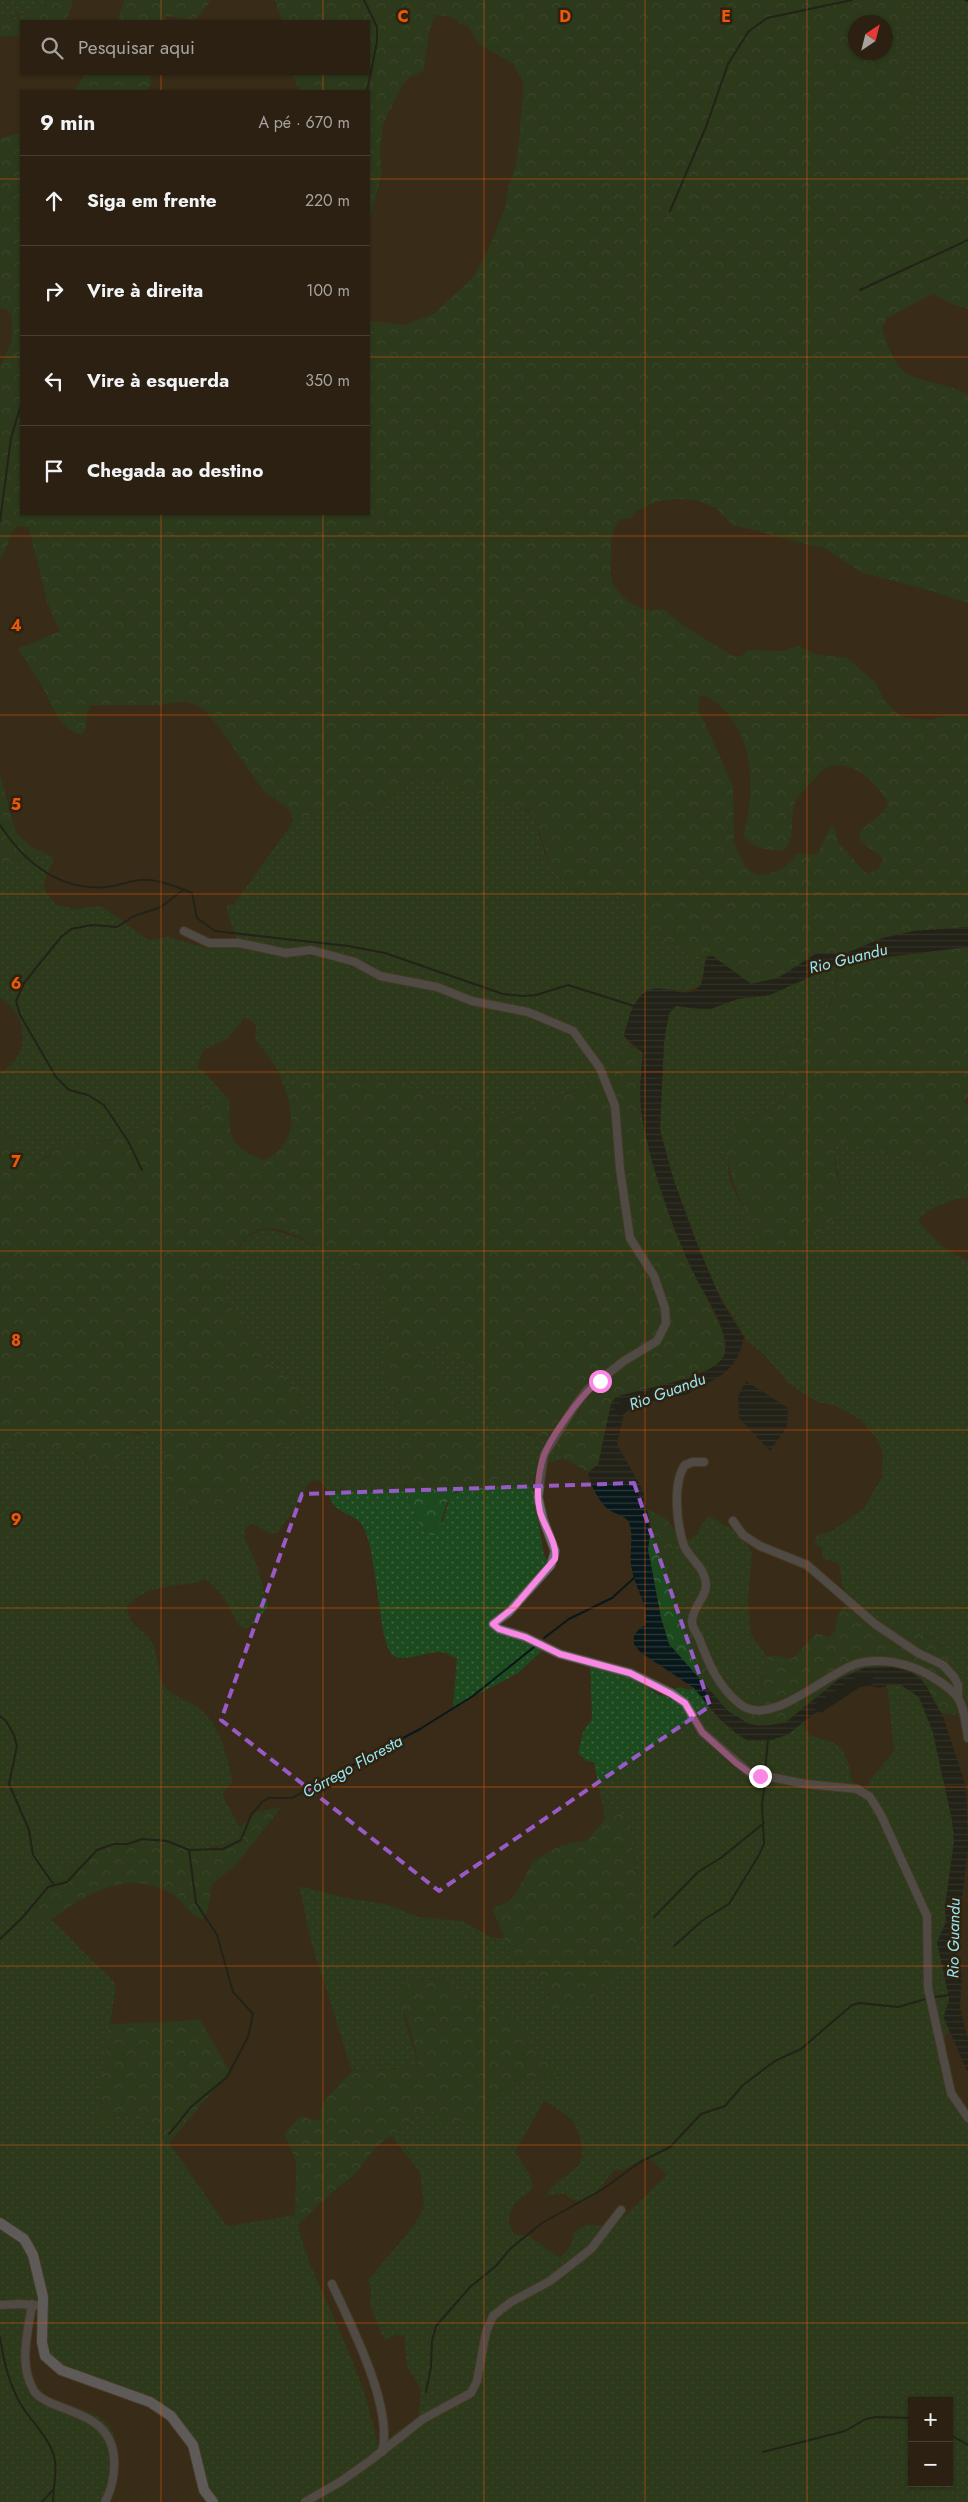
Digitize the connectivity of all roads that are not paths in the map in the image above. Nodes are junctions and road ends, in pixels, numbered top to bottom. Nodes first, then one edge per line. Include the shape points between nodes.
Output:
1 (184, 931) dead end
2 (704, 1462) dead end
3 (733, 1521) dead end
4 (958, 1696) junction
5 (968, 1738) edge
6 (968, 2118) edge
7 (621, 2210) dead end
8 (0, 2223) edge
9 (332, 2284) dead end
10 (32, 2304) junction
11 (0, 2306) edge
12 (44, 2306) junction
13 (382, 2452) junction
14 (105, 2502) edge
15 (213, 2502) edge
16 (305, 2502) edge

1 - 6 street via 210,943 239,943 286,953 311,950 355,962 380,976 437,986 472,1001 528,1012 573,1031 597,1063 615,1106 630,1238 654,1276 665,1308 666,1323 657,1340 587,1390 545,1453 540,1472 539,1502 555,1557 552,1565 514,1607 493,1624 560,1654 630,1673 671,1694 685,1703 702,1732 750,1773 806,1784 857,1789 870,1797 927,1916 928,1988 951,2093
2 - 4 street via 685,1466 677,1484 678,1515 685,1548 700,1568 706,1584 692,1624 709,1666 739,1704 755,1711 777,1708 845,1668 872,1662 890,1662 916,1669 945,1684
3 - 4 street via 743,1535 760,1546 807,1565 875,1624 918,1653 943,1665 958,1685
4 - 5 street
7 - 13 street via 591,2249 550,2282 506,2305 494,2316 486,2332 477,2381 471,2393 423,2418
8 - 12 main road via 15,2232 29,2247
9 - 13 street via 359,2344 382,2413 385,2435
10 - 11 street
10 - 12 street
10 - 14 street via 26,2352 31,2382 40,2397 90,2419 108,2434 114,2469
12 - 15 main road via 42,2342 45,2356 61,2370 150,2402 171,2416 193,2445 204,2490
13 - 16 street

